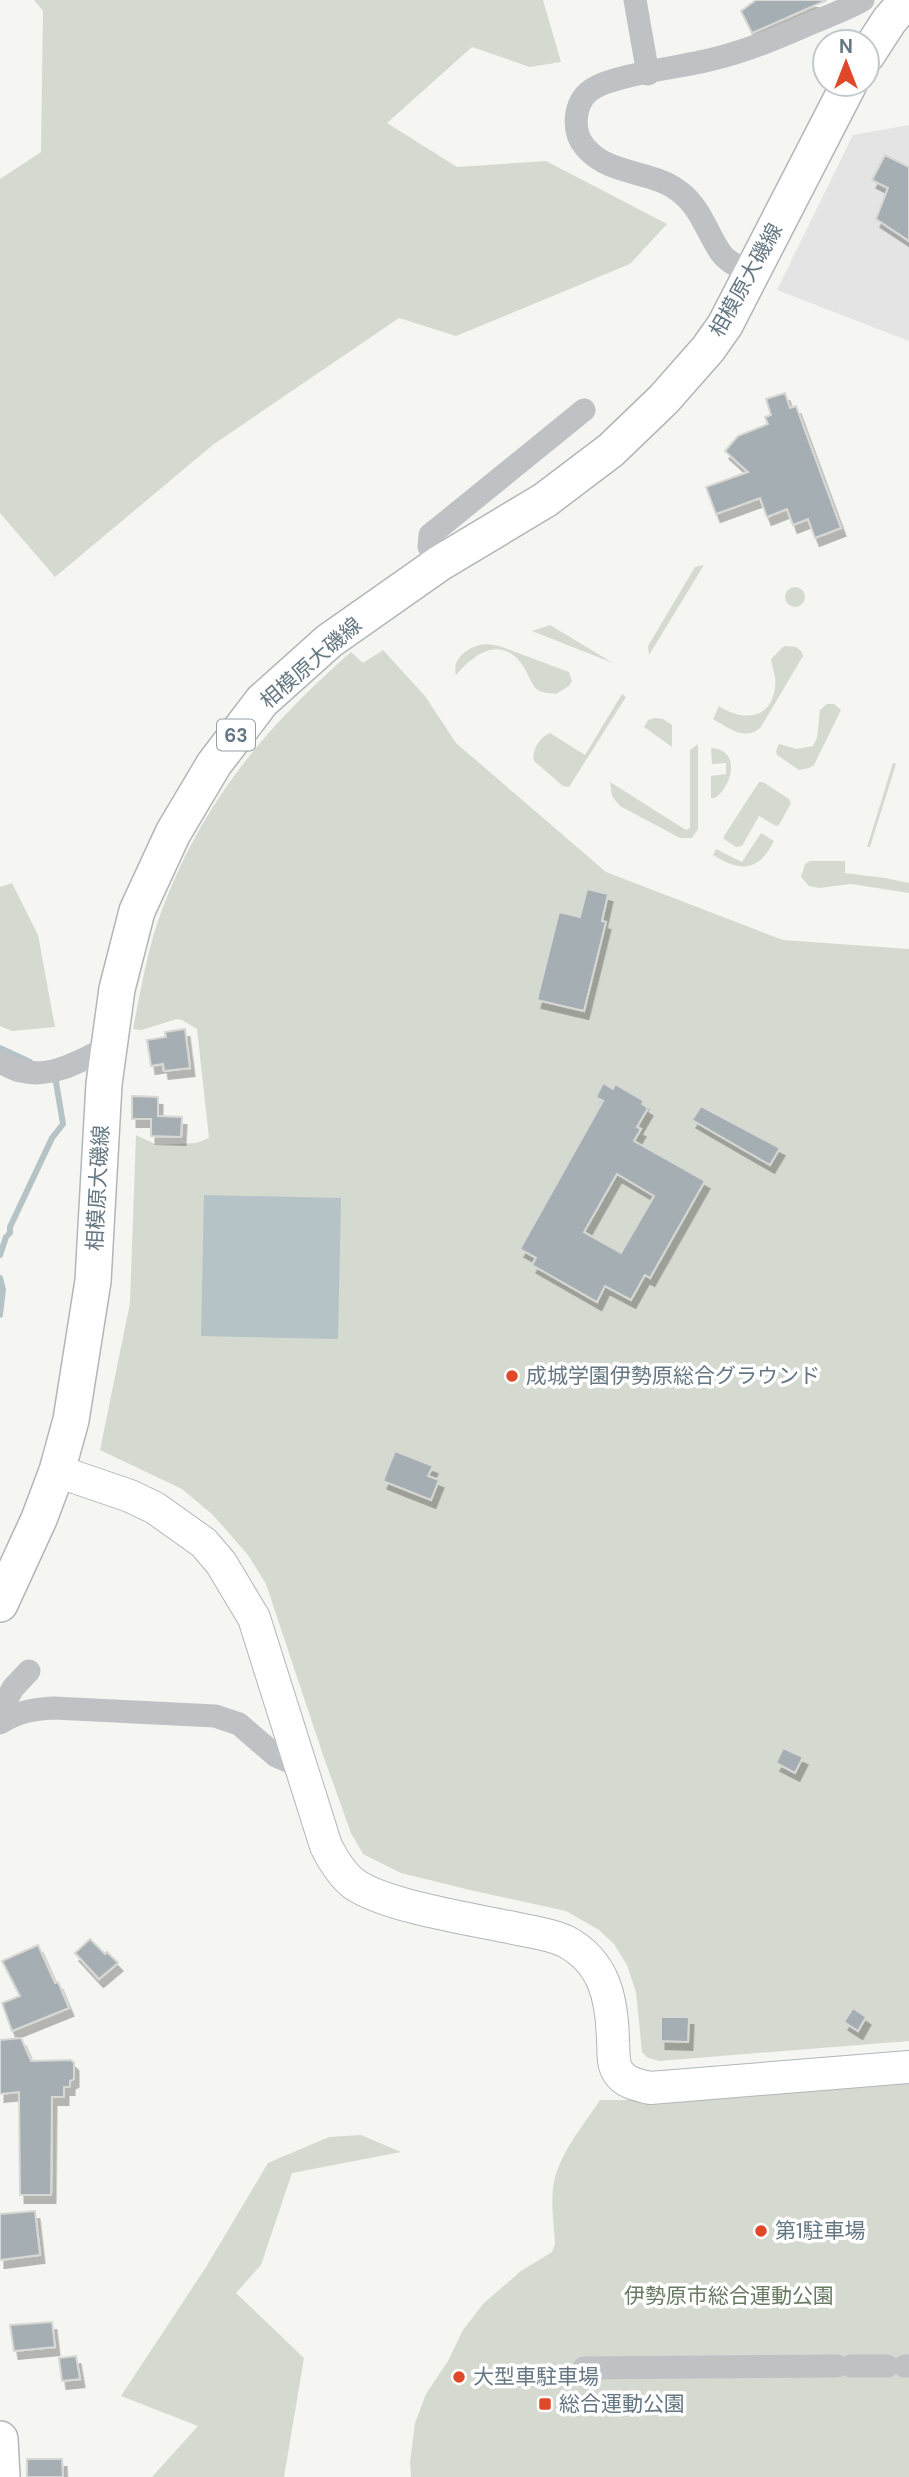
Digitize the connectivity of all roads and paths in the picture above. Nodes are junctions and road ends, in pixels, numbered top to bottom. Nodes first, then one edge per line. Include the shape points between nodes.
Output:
1 (635, 0) edge
2 (863, 0) edge
3 (907, 0) edge
4 (881, 33) edge
5 (648, 74) junction
6 (842, 98) edge
7 (752, 274) junction
8 (584, 410) dead end
9 (440, 563) junction
10 (108, 1046) junction
11 (0, 1062) edge
12 (57, 1471) junction
13 (0, 1604) edge
14 (29, 1671) dead end
15 (0, 1712) edge
16 (0, 1723) edge
17 (299, 1766) junction
18 (909, 2067) edge
19 (900, 2366) edge
20 (584, 2368) dead end
21 (0, 2439) edge
22 (2, 2477) edge

1 - 5 street
2 - 5 street via 775,40
3 - 4 main road
5 - 7 street via 591,90 577,111 576,129 584,146 612,167 681,192 701,214 723,256
6 - 7 main road, 相模原大磯線 / 63
7 - 9 main road, 相模原大磯線 / 63 via 708,349 611,450 545,500
8 - 9 street via 430,535 429,547
9 - 10 main road, 相模原大磯線 / 63 via 329,641 262,701 214,764 173,833 137,911
10 - 11 street via 55,1070 21,1072
10 - 12 main road, 相模原大磯線 / 63 via 93,1281 71,1420
12 - 13 main road, 相模原大磯線 / 63
12 - 17 street via 155,1508 204,1543 221,1563 254,1618
14 - 15 street
16 - 17 street via 30,1709 54,1708 215,1716 240,1724 276,1756
17 - 18 street via 326,1846 353,1883 407,1904 554,1937 587,1958 610,1999 614,2064 633,2084 650,2088
19 - 20 street
21 - 22 main road

